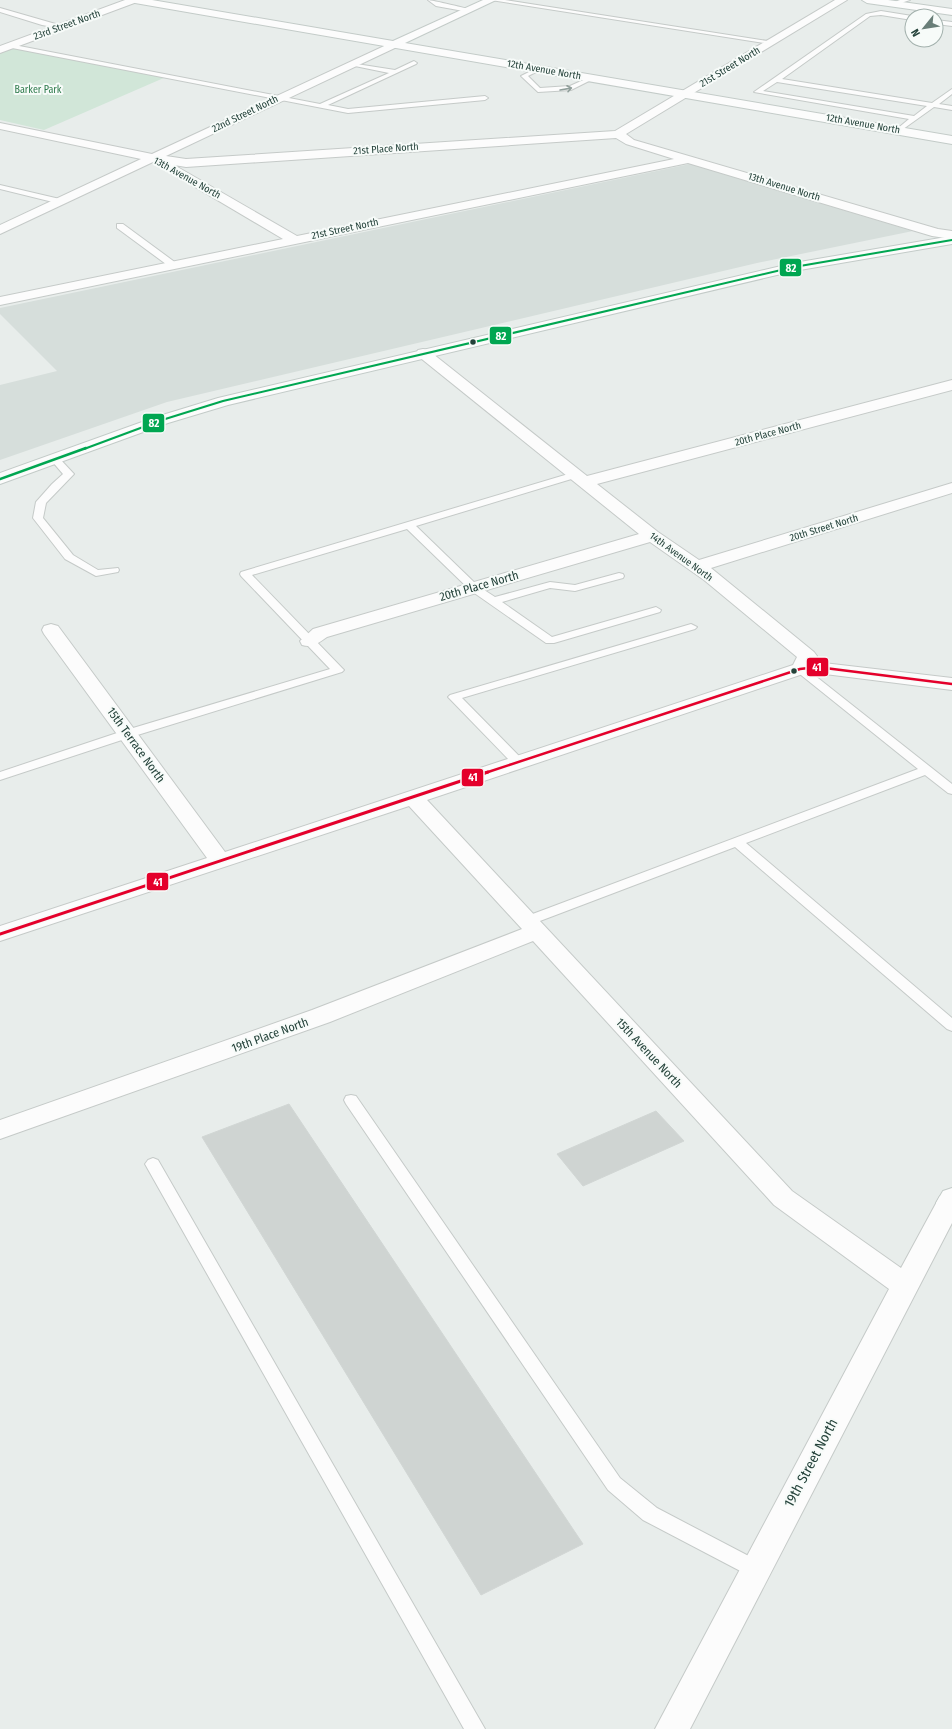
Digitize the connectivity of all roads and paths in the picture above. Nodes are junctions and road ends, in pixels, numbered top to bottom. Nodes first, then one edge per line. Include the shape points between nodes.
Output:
1 (135, 0) edge
2 (431, 0) edge
3 (492, 0) edge
4 (842, 0) edge
5 (867, 0) edge
6 (907, 0) edge
7 (892, 4) junction
8 (0, 10) edge
9 (469, 10) junction
10 (952, 12) edge
11 (904, 17) edge
12 (63, 27) junction
13 (771, 42) junction
14 (395, 44) junction
15 (5, 48) edge
16 (414, 63) dead end
17 (352, 64) junction
18 (539, 69) junction
19 (396, 72) junction
20 (592, 78) junction
21 (776, 80) junction
22 (952, 91) edge
23 (685, 94) junction
24 (279, 98) junction
25 (485, 98) dead end
26 (933, 105) junction
27 (321, 106) junction
28 (952, 108) edge
29 (915, 118) junction
30 (0, 126) edge
31 (898, 130) junction
32 (618, 134) junction
33 (952, 140) edge
34 (154, 158) junction
35 (691, 159) junction
36 (0, 187) edge
37 (61, 202) junction
38 (120, 226) dead end
39 (0, 230) edge
40 (952, 235) edge
41 (294, 240) junction
42 (952, 240) edge
43 (173, 265) junction
44 (0, 302) edge
45 (423, 353) junction
46 (952, 385) edge
47 (56, 460) junction
48 (0, 479) edge
49 (580, 479) junction
50 (952, 488) edge
51 (409, 525) junction
52 (652, 536) junction
53 (696, 567) junction
54 (114, 570) dead end
55 (619, 576) dead end
56 (474, 588) junction
57 (494, 601) junction
58 (656, 610) dead end
59 (691, 627) dead end
60 (51, 630) dead end
61 (309, 641) junction
62 (800, 669) junction
63 (952, 684) edge
64 (127, 734) junction
65 (518, 762) junction
66 (927, 770) junction
67 (0, 776) edge
68 (952, 790) edge
69 (412, 797) junction
70 (737, 842) junction
71 (220, 861) junction
72 (532, 926) junction
73 (0, 934) edge
74 (952, 1026) edge
75 (351, 1100) dead end
76 (0, 1130) edge
77 (154, 1164) dead end
78 (951, 1202) edge
79 (905, 1286) junction
80 (755, 1569) junction
81 (475, 1729) edge
82 (672, 1729) edge

1 - 12 street, 23rd Street North
1 - 14 street, 12th Avenue North
2 - 9 lane via 438,5
3 - 9 street, 22nd Street North
3 - 13 lane
4 - 13 street, 21st Street North
5 - 7 street
6 - 7 lane
7 - 10 street
8 - 12 lane via 44,24
9 - 14 street, 22nd Street North
11 - 21 lane via 868,14
12 - 15 street, 23rd Street North
13 - 23 street, 21st Street North
14 - 17 street, 22nd Street North
14 - 18 street, 12th Avenue North
15 - 24 lane
16 - 19 lane
17 - 19 lane
17 - 24 street, 22nd Street North
18 - 20 street, 12th Avenue North
18 -> 20 lane via 524,76 538,90 571,88
19 - 27 lane
20 - 23 street, 12th Avenue North
21 - 26 lane
21 - 29 lane via 757,92
22 - 26 lane
23 - 31 street, 12th Avenue North
23 - 32 street, 21st Street North
24 - 27 lane
24 - 34 street, 22nd Street North
25 - 27 lane via 348,111
26 - 28 lane
26 - 29 lane
29 - 31 lane
30 - 34 street, 13th Avenue North
31 - 33 street, 12th Avenue North
32 - 34 street, 21st Place North via 186,163
32 - 35 street, 13th Avenue North via 630,142
34 - 37 street, 22nd Street North
34 - 41 street, 13th Avenue North
35 - 40 street, 13th Avenue North via 937,233
35 - 41 street, 21st Street North
36 - 37 lane
37 - 39 street, 22nd Street North
38 - 43 lane
41 - 43 street, 21st Street North
42 - 45 street via 794,267
43 - 44 street, 21st Street North
45 - 47 street via 223,401 162,420
45 - 49 street, 14th Avenue North
46 - 49 street, 20th Place North
47 - 48 street
47 - 54 lane via 70,474 41,502 38,518 69,557 96,573
49 - 51 lane
49 - 52 street, 14th Avenue North
50 - 53 street, 20th Street North
51 - 56 lane
51 - 61 lane via 245,574
52 - 53 street, 14th Avenue North
52 - 56 street, 20th Place North
53 - 62 street, 14th Avenue North via 807,656
55 - 57 lane via 574,588 550,585
56 - 57 lane
56 - 61 street, 20th Place North via 320,633
57 - 58 lane via 550,641
59 - 65 lane via 454,697
60 - 64 street, 15th Terrace North
61 - 64 lane via 338,670
62 - 63 street via 818,667
62 - 65 street
62 - 66 lane
64 - 67 lane
64 - 71 street, 15th Terrace North
65 - 69 street
66 - 68 lane
66 - 70 lane
69 - 71 street
69 - 72 street, 15th Avenue North
70 - 72 lane
70 - 74 lane
71 - 73 street
72 - 76 street, 19th Place North via 321,1016
72 - 79 street, 15th Avenue North via 783,1198
75 - 80 lane via 614,1484 650,1514
77 - 81 lane
78 - 79 street, 19th Street North
79 - 80 street, 19th Street North
80 - 82 street, 19th Street North

